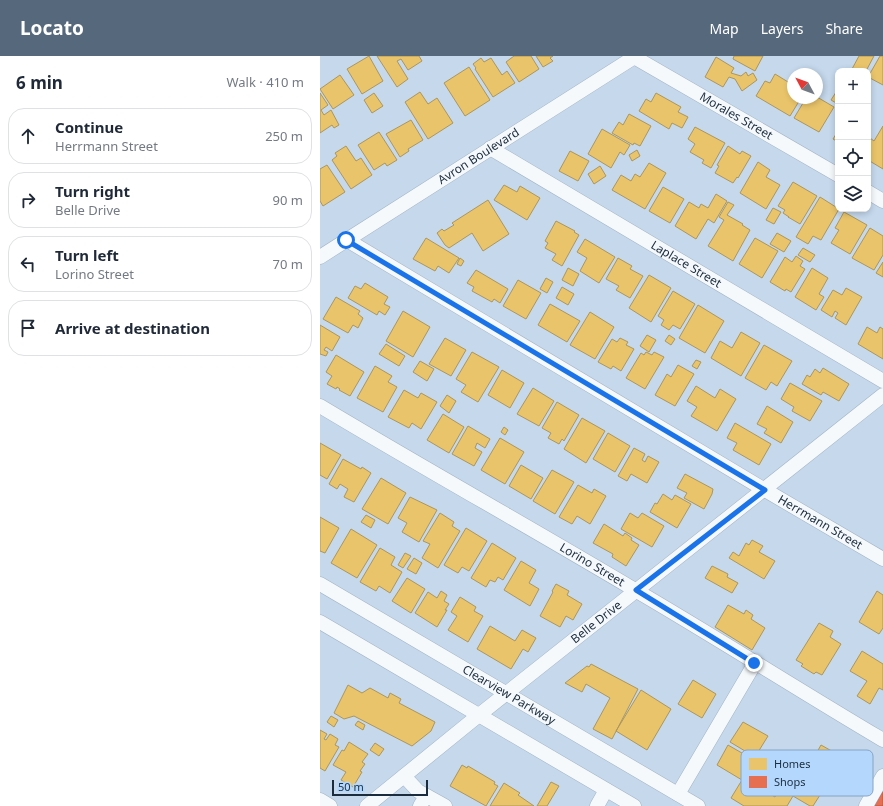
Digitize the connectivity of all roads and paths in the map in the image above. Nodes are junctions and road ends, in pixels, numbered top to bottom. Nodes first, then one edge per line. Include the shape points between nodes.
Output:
1 (636, 57) edge
2 (490, 148) junction
3 (835, 173) edge
4 (871, 194) edge
5 (883, 201) edge
6 (346, 240) junction
7 (320, 257) edge
8 (883, 380) edge
9 (883, 395) edge
10 (320, 406) edge
11 (765, 490) junction
12 (883, 558) edge
13 (320, 584) edge
14 (636, 590) junction
15 (320, 622) edge
16 (754, 663) junction
17 (506, 694) junction
18 (479, 715) junction
19 (883, 740) edge
20 (404, 776) junction
21 (883, 776) edge
22 (606, 790) junction
23 (678, 794) junction
24 (873, 794) edge
25 (872, 796) edge
26 (320, 800) edge
27 (423, 801) edge
28 (330, 806) edge
29 (367, 806) edge
30 (445, 806) edge
31 (597, 806) edge
32 (634, 806) edge
33 (698, 806) edge
34 (866, 806) edge

1 - 2 street, Avron Boulevard
1 - 3 street, Morales Street
2 - 6 street, Avron Boulevard
2 - 8 street, Laplace Street
4 - 5 street
6 - 7 street, Avron Boulevard
6 - 11 street, Herrmann Street
9 - 11 street, Belle Drive
10 - 14 street, Lorino Street
11 - 12 street, Herrmann Street
11 - 14 street, Belle Drive
13 - 17 street, Clearview Parkway
14 - 16 street, Lorino Street
14 - 17 street, Belle Drive
15 - 18 street
16 - 19 street, Lorino Street
16 - 23 street
17 - 18 street, Belle Drive
17 - 23 street, Clearview Parkway
18 - 20 street, Belle Drive
18 - 22 street
20 - 27 street via 418,791
20 - 29 street, Belle Drive
21 - 24 street
22 - 31 street
22 - 32 street
23 - 33 street, Clearview Parkway
25 - 34 street
26 - 28 street
27 - 30 street

